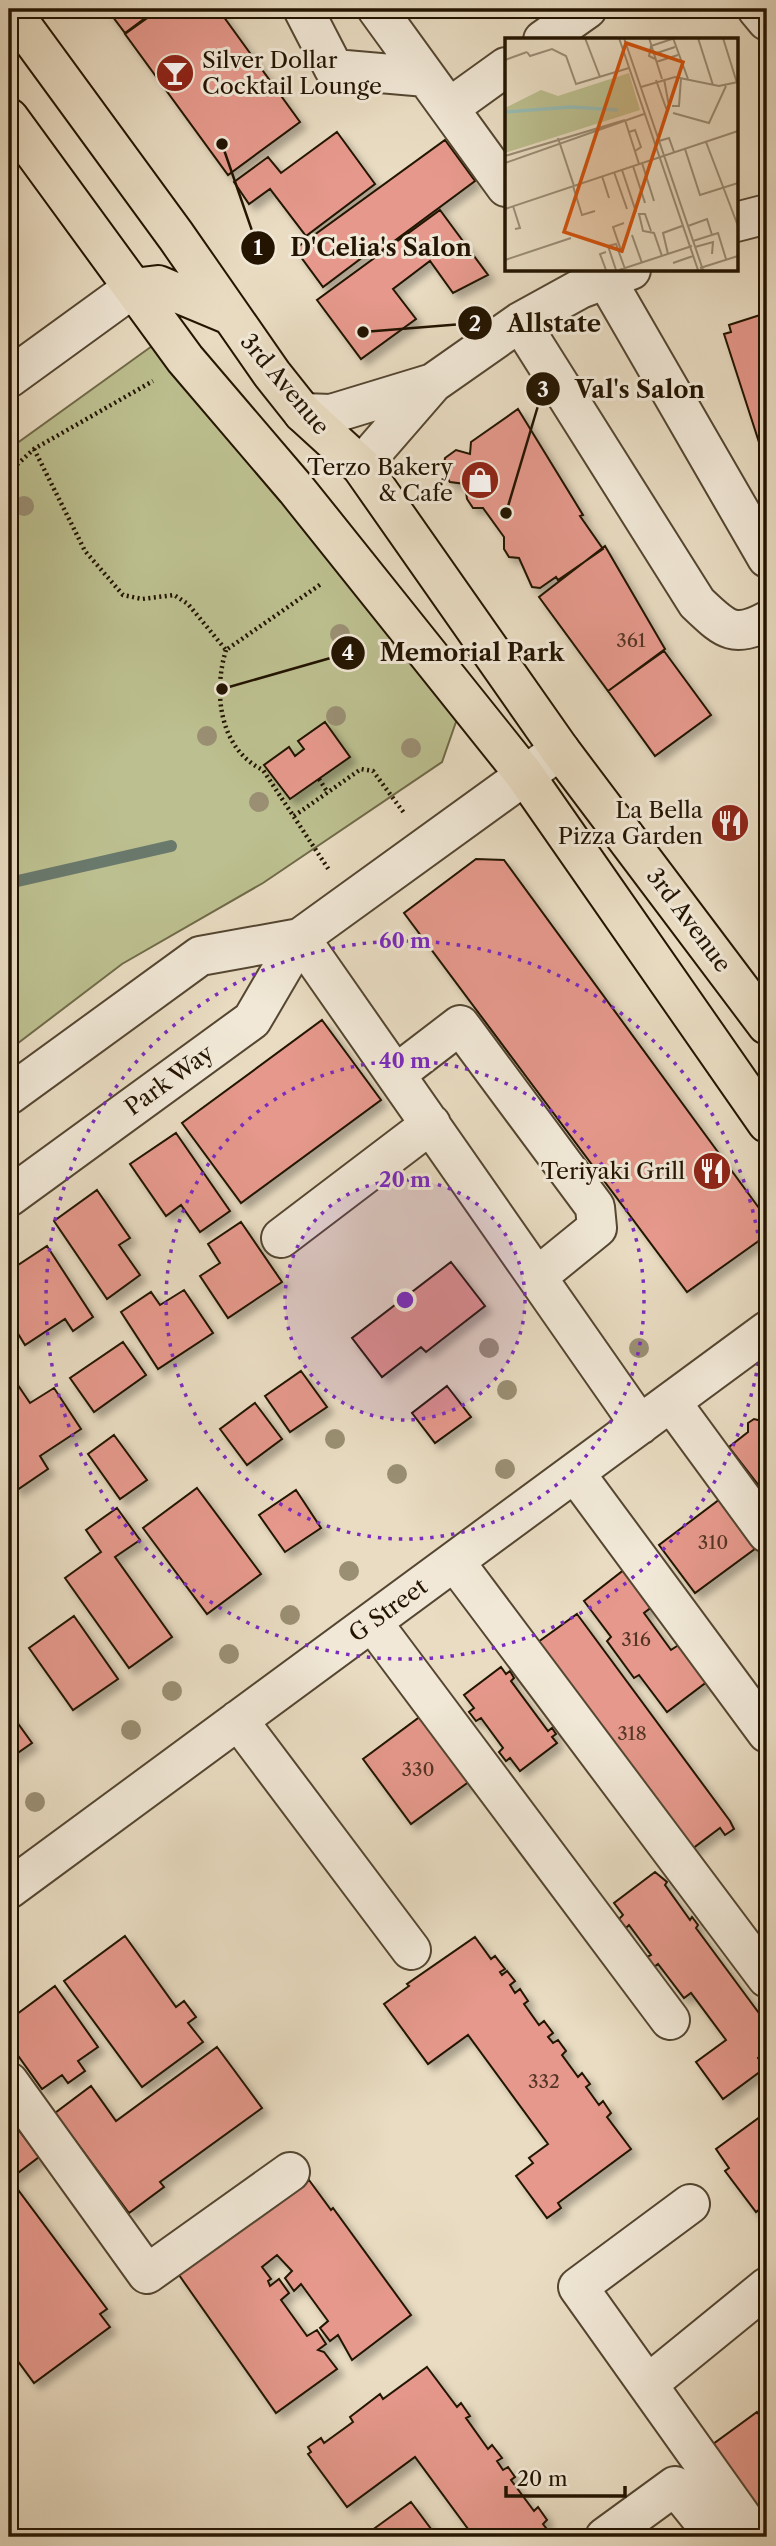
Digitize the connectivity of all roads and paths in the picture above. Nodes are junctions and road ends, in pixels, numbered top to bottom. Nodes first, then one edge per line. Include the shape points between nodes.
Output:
1 (10, 9) edge
2 (303, 9) edge
3 (587, 9) edge
4 (757, 9) edge
5 (391, 14) edge
6 (767, 21) edge
7 (546, 38) edge
8 (505, 68) edge
9 (426, 77) junction
10 (449, 108) junction
11 (9, 118) edge
12 (505, 186) edge
13 (767, 214) edge
14 (738, 221) edge
15 (596, 277) edge
16 (133, 288) junction
17 (230, 315) junction
18 (520, 322) junction
19 (185, 359) junction
20 (9, 378) edge
21 (433, 383) junction
22 (303, 413) junction
23 (34, 449) junction
24 (361, 466) junction
25 (9, 472) edge
26 (767, 558) edge
27 (353, 562) junction
28 (767, 621) edge
29 (226, 650) junction
30 (560, 750) junction
31 (524, 774) junction
32 (319, 779) dead end
33 (328, 793) junction
34 (294, 816) junction
35 (428, 845) junction
36 (349, 901) junction
37 (300, 938) junction
38 (767, 1025) edge
39 (396, 1074) junction
40 (9, 1095) edge
41 (767, 1123) edge
42 (431, 1124) junction
43 (9, 1197) edge
44 (281, 1238) dead end
45 (538, 1276) junction
46 (767, 1331) edge
47 (671, 1402) junction
48 (640, 1426) junction
49 (575, 1473) junction
50 (767, 1533) edge
51 (455, 1562) junction
52 (372, 1622) junction
53 (238, 1720) junction
54 (767, 1732) edge
55 (9, 1889) edge
56 (411, 1950) dead end
57 (767, 1978) edge
58 (670, 2020) dead end
59 (9, 2082) edge
60 (290, 2172) dead end
61 (690, 2204) dead end
62 (767, 2287) edge
63 (648, 2385) junction
64 (605, 2537) edge
65 (716, 2537) edge
66 (756, 2537) edge

1 - 17 main road, 3rd Avenue
2 - 9 street via 334,69
3 - 7 street
4 - 6 street
5 - 9 street
8 - 10 street
9 - 10 street
10 - 12 street
11 - 16 main road
13 - 14 street
15 - 18 street
15 - 26 street
16 - 17 main road via 158,285
16 - 19 main road
16 - 20 street
17 - 22 main road, 3rd Avenue
18 - 21 street
18 - 28 street via 696,603 726,629 749,631
19 - 23 path via 130,396
19 - 27 main road
21 - 22 street via 331,414
21 - 24 street
22 - 24 main road, 3rd Avenue
23 - 25 path
23 - 29 path via 85,551 123,595 142,599 174,595 188,604
24 - 30 main road, 3rd Avenue
27 - 29 path
27 - 31 main road
29 - 34 path via 218,700 232,740 247,762 263,770
30 - 31 street, Park Way
30 - 38 main road, 3rd Avenue
31 - 35 street, Park Way
31 - 41 main road
32 - 33 path
33 - 34 path
33 - 35 path via 361,769 373,771
34 - 36 path
35 - 36 street, Park Way
36 - 37 street, Park Way
37 - 39 street
37 - 40 street, Park Way via 200,956
37 - 43 street, Park Way via 252,1020
39 - 42 street
39 - 45 street via 460,1025 595,1207 597,1228
42 - 44 street
42 - 45 street
45 - 48 street
46 - 47 street, G Street
47 - 48 street, G Street
47 - 50 street
48 - 49 street, G Street
49 - 51 street, G Street
49 - 54 street
51 - 52 street, G Street
51 - 57 street
52 - 53 street, G Street
52 - 58 street
53 - 55 street, G Street
53 - 56 street
59 - 60 street via 147,2274
61 - 63 street via 578,2287
62 - 63 street
63 - 66 street
64 - 65 street via 675,2486

